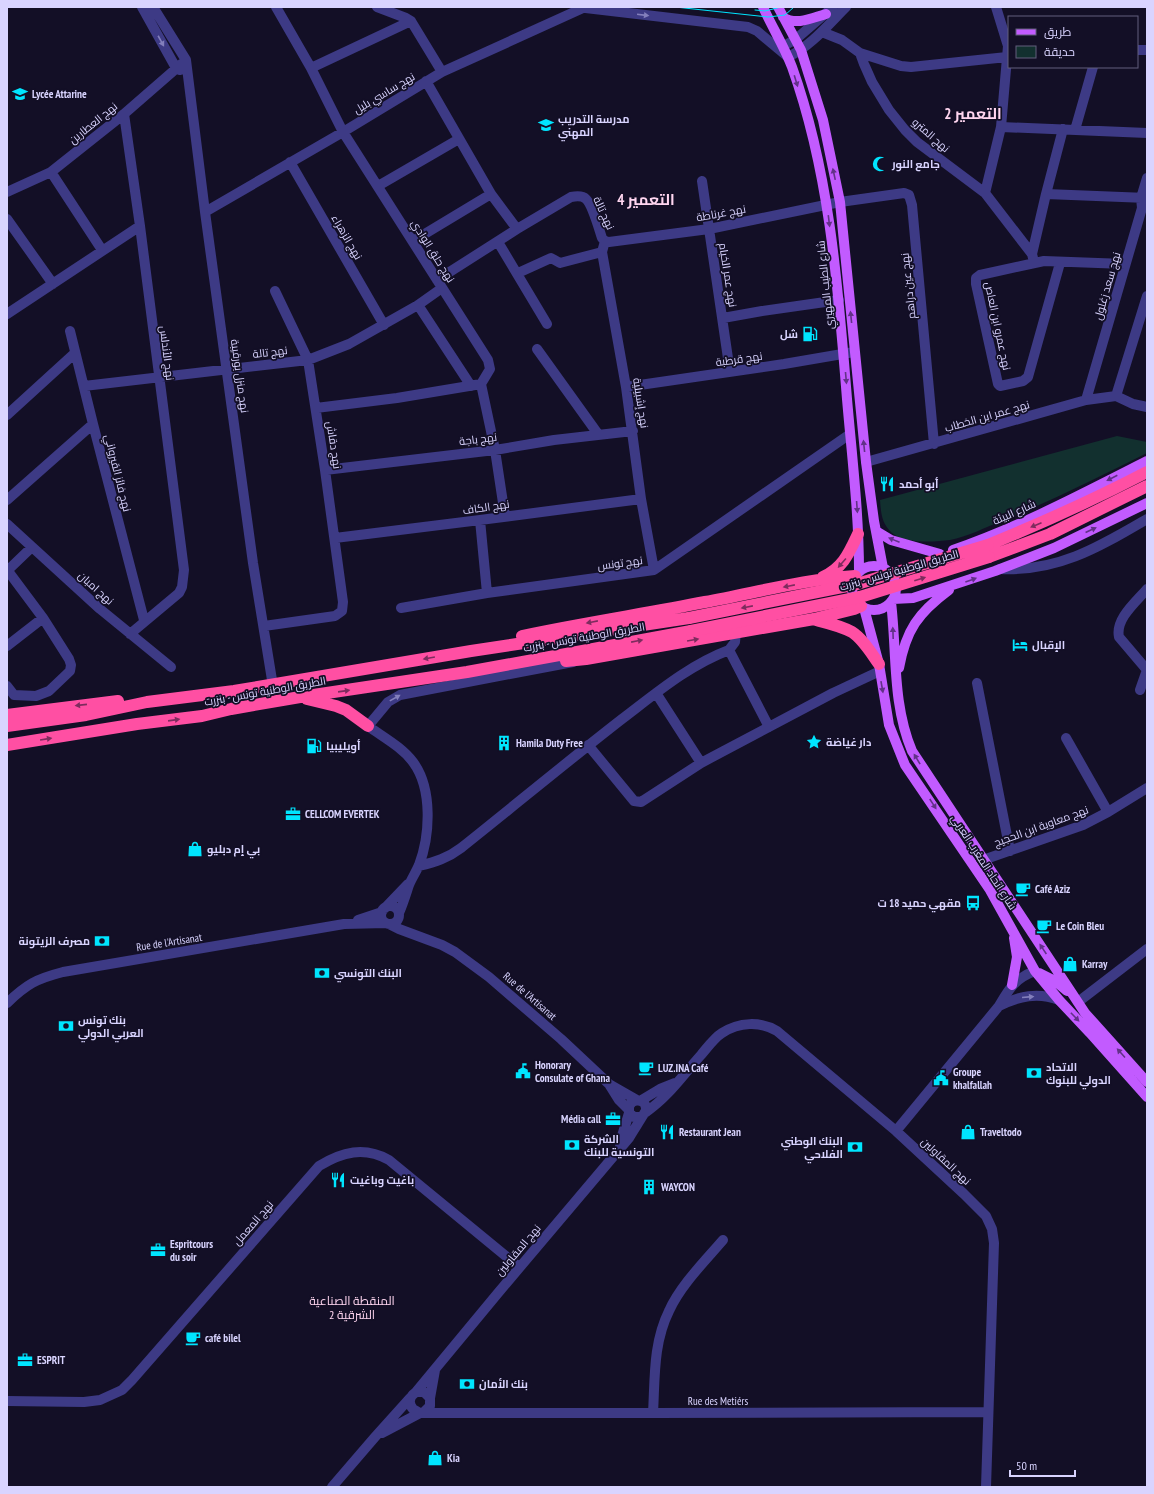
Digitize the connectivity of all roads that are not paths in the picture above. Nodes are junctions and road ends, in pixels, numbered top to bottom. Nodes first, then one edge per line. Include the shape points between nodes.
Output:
1 (142, 7) edge
2 (153, 7) edge
3 (276, 7) edge
4 (377, 7) edge
5 (580, 7) edge
6 (763, 7) edge
7 (778, 7) edge
8 (846, 7) edge
9 (996, 7) edge
10 (829, 10) edge
11 (783, 17) junction
12 (411, 21) junction
13 (822, 32) junction
14 (796, 40) junction
15 (1008, 46) edge
16 (782, 47) junction
17 (801, 50) junction
18 (860, 53) junction
19 (788, 57) junction
20 (1007, 57) junction
21 (186, 60) junction
22 (176, 68) junction
23 (311, 68) junction
24 (1093, 68) edge
25 (442, 72) junction
26 (187, 74) junction
27 (426, 81) junction
28 (124, 114) junction
29 (1001, 127) junction
30 (1063, 129) junction
31 (1075, 130) junction
32 (343, 132) junction
33 (1147, 133) edge
34 (459, 140) junction
35 (290, 162) junction
36 (51, 172) junction
37 (1147, 178) edge
38 (702, 181) dead end
39 (378, 186) junction
40 (7, 192) edge
41 (985, 193) junction
42 (491, 194) junction
43 (1046, 194) junction
44 (1144, 198) edge
45 (840, 202) junction
46 (828, 205) junction
47 (205, 212) junction
48 (7, 219) edge
49 (140, 226) junction
50 (517, 229) junction
51 (709, 229) junction
52 (413, 241) junction
53 (605, 241) junction
54 (498, 242) junction
55 (102, 250) junction
56 (602, 252) junction
57 (1033, 258) junction
58 (1060, 263) junction
59 (1125, 264) junction
60 (518, 273) junction
61 (54, 284) junction
62 (440, 284) junction
63 (275, 291) dead end
64 (1147, 296) edge
65 (839, 300) junction
66 (418, 305) junction
67 (7, 314) edge
68 (723, 318) junction
69 (1143, 323) edge
70 (548, 324) dead end
71 (384, 325) junction
72 (70, 331) dead end
73 (538, 349) dead end
74 (854, 352) junction
75 (75, 353) junction
76 (844, 354) junction
77 (308, 360) junction
78 (227, 369) junction
79 (730, 372) junction
80 (158, 377) junction
81 (481, 384) junction
82 (84, 386) junction
83 (471, 386) junction
84 (626, 387) junction
85 (1116, 396) junction
86 (1086, 400) junction
87 (1147, 407) edge
88 (316, 408) junction
89 (7, 415) edge
90 (93, 424) junction
91 (633, 431) junction
92 (598, 434) junction
93 (850, 434) junction
94 (934, 444) junction
95 (495, 450) junction
96 (1147, 461) edge
97 (866, 462) junction
98 (325, 470) junction
99 (1147, 472) edge
100 (1147, 486) edge
101 (641, 499) junction
102 (7, 500) edge
103 (1147, 503) edge
104 (505, 516) junction
105 (1147, 519) edge
106 (480, 520) junction
107 (7, 524) edge
108 (876, 531) junction
109 (858, 534) junction
110 (335, 538) junction
111 (32, 547) junction
112 (988, 551) junction
113 (940, 554) junction
114 (884, 568) junction
115 (1000, 569) junction
116 (654, 570) junction
117 (7, 571) edge
118 (857, 573) junction
119 (815, 580) junction
120 (955, 586) junction
121 (1147, 589) edge
122 (488, 593) junction
123 (892, 600) junction
124 (863, 607) junction
125 (400, 608) dead end
126 (43, 618) junction
127 (814, 619) junction
128 (144, 620) junction
129 (264, 626) junction
130 (736, 632) junction
131 (130, 634) junction
132 (7, 646) edge
133 (729, 650) junction
134 (448, 655) junction
135 (586, 659) junction
136 (171, 667) dead end
137 (879, 668) junction
138 (1147, 670) edge
139 (467, 672) junction
140 (896, 680) junction
141 (272, 682) junction
142 (977, 683) dead end
143 (9, 690) edge
144 (1140, 690) dead end
145 (656, 693) junction
146 (300, 697) junction
147 (147, 702) junction
148 (7, 715) edge
149 (7, 726) edge
150 (368, 726) junction
151 (769, 728) junction
152 (1066, 738) dead end
153 (7, 745) edge
154 (588, 745) junction
155 (701, 764) junction
156 (1147, 788) edge
157 (1108, 812) junction
158 (1010, 851) junction
159 (983, 860) junction
160 (419, 866) junction
161 (410, 883) junction
162 (384, 910) junction
163 (399, 916) junction
164 (344, 924) junction
165 (388, 924) junction
166 (1011, 926) junction
167 (426, 940) junction
168 (1147, 949) edge
169 (1036, 971) junction
170 (1012, 985) junction
171 (1059, 1000) junction
172 (1078, 1002) junction
173 (7, 1003) edge
174 (999, 1006) junction
175 (1147, 1082) edge
176 (676, 1083) junction
177 (609, 1084) junction
178 (1147, 1097) edge
179 (639, 1100) junction
180 (629, 1111) junction
181 (643, 1115) junction
182 (896, 1131) junction
183 (620, 1147) junction
184 (722, 1240) dead end
185 (519, 1267) junction
186 (435, 1368) junction
187 (413, 1395) junction
188 (430, 1400) junction
189 (7, 1401) edge
190 (422, 1412) junction
191 (988, 1412) junction
192 (448, 1413) junction
193 (653, 1413) junction
194 (375, 1437) junction
195 (332, 1487) edge
196 (986, 1487) edge

1 -> 22 street
2 - 21 street
3 - 23 street, نهج حلق الوادي
4 - 12 street
5 -> 19 street via 748,27 757,31
5 - 25 street, نهج ساسي بليل
6 - 16 main road, شارع الطيب المهيري
7 - 11 main road, شارع الطيب المهيري
8 - 13 street
9 - 15 street
10 - 11 main road via 801,21 791,21
10 - 14 street
11 - 14 main road, شارع الطيب المهيري
12 - 23 street
12 - 25 street
13 - 17 street
13 - 18 street via 842,40
14 - 16 street
14 - 17 main road, شارع الطيب المهيري
15 - 20 street
16 - 19 main road, شارع الطيب المهيري
17 - 19 street
45 -> 17 main road, شارع الطيب المهيري via 823,120
18 - 20 street via 906,67
18 - 41 street, نهج المترو via 872,82 905,130 917,142
19 -> 46 main road, شارع الطيب المهيري via 809,123
20 - 29 street
21 - 22 street, نهج العطارين
21 - 26 street, نهج منزل بورقيبة
22 - 26 street
22 - 28 street, نهج العطارين
23 - 32 street, نهج حلق الوادي
24 - 31 street
25 - 27 street, نهج ساسي بليل
26 - 47 street, نهج منزل بورقيبة
27 - 32 street, نهج ساسي بليل
27 - 34 street
28 - 36 street, نهج العطارين
28 - 49 street, نهج الأندلس
29 - 30 street
29 - 41 street
30 - 31 street
30 - 43 street
31 - 33 street
32 - 35 street, نهج ساسي بليل
32 - 39 street, نهج حلق الوادي
34 - 39 street
34 - 42 street
35 - 47 street, نهج ساسي بليل
35 - 71 street, نهج الزهراء
36 - 40 street, نهج العطارين
36 - 55 street
37 - 44 street, نهج سعد زغلول
38 - 51 street, نهج عمر الخيام
39 - 52 street, نهج حلق الوادي
41 - 57 street, نهج المترو
42 - 50 street
42 - 52 street
43 - 44 street
43 - 57 street
44 - 59 street, نهج سعد زغلول
45 - 46 street, نهج غرناطة
74 -> 45 main road, شارع الطيب المهيري
45 - 94 street, نهج عين دراهم via 904,193 909,195
46 - 51 street, نهج غرناطة
46 -> 65 main road, شارع الطيب المهيري
47 - 78 street, نهج منزل بورقيبة
48 - 61 street
49 - 55 street
49 - 80 street, نهج الأندلس
50 - 53 street, نهج تالة via 571,197 578,196 586,198
50 - 54 street, نهج تالة
51 - 53 street, نهج غرناطة
51 - 68 street, نهج عمر الخيام
52 - 62 street, نهج حلق الوادي
53 - 56 street, نهج إشبيلية
54 - 60 street
54 - 62 street, نهج تالة
55 - 61 street
56 - 60 street via 560,263 551,258
56 - 84 street, نهج إشبيلية
57 - 58 street
57 - 58 street, نهج عمرو ابن العاص via 976,278 1000,386 1023,381 1028,377
58 - 59 street
59 - 86 street, نهج سعد زغلول
60 - 70 street
61 - 67 street
62 - 66 street, نهج تالة
62 - 81 street, نهج حلق الوادي via 488,360 490,369
63 - 77 street, نهج دقاش
64 - 69 street
65 - 68 street
65 - 76 main road, شارع الطيب المهيري
66 - 71 street, نهج تالة
66 - 83 street
68 - 79 street, نهج عمر الخيام
69 - 85 street
71 - 77 street, نهج تالة via 349,344
72 - 75 street, نهج فائز القيرواني
73 - 92 street
74 - 76 street, نهج قرطبة
97 -> 74 main road, شارع الطيب المهيري
75 - 82 street, نهج فائز القيرواني
75 - 89 street
76 - 79 street, نهج قرطبة
76 -> 93 main road, شارع الطيب المهيري
77 - 78 street, نهج تالة
77 - 88 street, نهج دقاش
78 - 80 street, نهج تالة
78 - 129 street, نهج منزل بورقيبة
79 - 84 street, نهج قرطبة
80 - 82 street, نهج تالة
80 - 128 street, نهج الأندلس via 184,570 179,593
81 - 83 street
81 - 95 street
82 - 90 street, نهج فائز القيرواني
83 - 88 street
84 - 91 street, نهج إشبيلية
85 - 86 street, نهج عمر ابن الخطاب
85 - 87 street
86 - 94 street, نهج عمر ابن الخطاب
88 - 98 street, نهج دقاش
90 - 102 street
90 - 128 street, نهج فائز القيرواني
91 - 92 street, نهج باجة
91 - 101 street, نهج إشبيلية
92 - 95 street, نهج باجة
93 -> 109 main road, شارع الطيب المهيري via 858,507
93 - 116 street, نهج تونس
94 - 97 street, نهج عمر ابن الخطاب
95 - 98 street, نهج باجة
95 - 104 street
96 -> 113 main road, شارع البيئة via 984,539
97 - 108 main road, شارع الطيب المهيري
98 - 110 street, نهج دقاش
99 -> 112 highway, الطريق الوطنية تونس - بنزرت
100 - 112 highway, الطريق الوطنية تونس - بنزرت via 1050,534
101 - 104 street, نهج الكاف
101 - 116 street, نهج إشبيلية
115 -> 103 main road via 1054,548
104 - 106 street, نهج الكاف
105 - 115 street via 1075,558 1023,569
106 - 110 street, نهج الكاف
106 - 122 street
107 - 111 street, نهج امبان
113 -> 108 main road via 891,540
108 - 114 main road, شارع الطيب المهيري
109 - 118 main road, شارع الطيب المهيري
109 -> 119 highway via 847,557 834,572
110 - 129 street, نهج دقاش via 342,610 335,616
111 - 117 street
111 - 131 street, نهج امبان
112 -> 134 highway, الطريق الوطنية تونس - بنزرت, bridge via 857,584 689,618
139 -> 112 highway, الطريق الوطنية تونس - بنزرت, bridge via 860,597
113 - 114 main road, شارع البيئة via 895,569
114 - 118 main road via 871,566
114 - 123 main road via 895,582 896,590
120 -> 115 main road
116 - 122 street, نهج تونس
117 - 126 street
118 - 119 highway
118 - 124 main road via 852,582 852,589 856,602
119 -> 134 highway via 530,634
120 - 123 main road via 913,598
120 - 140 main road via 931,603 918,618 902,650
121 - 138 street via 1121,621 1118,631 1119,637
122 - 125 street, نهج تونس
123 - 124 main road via 886,607 879,609 869,610
140 -> 123 main road, شارع اتحاد المغرب العربي
124 - 127 highway
124 - 137 main road, شارع اتحاد المغرب العربي
126 - 132 street
126 - 143 street via 69,659 70,671 46,692 36,696 18,696
127 - 130 highway
127 - 137 highway via 853,633 866,646
128 - 131 street
129 - 141 street, نهج منزل بورقيبة
130 - 133 street via 735,642
135 -> 130 highway
131 - 136 street, نهج امبان
133 - 145 street via 695,667
133 - 151 street
134 -> 141 highway, الطريق الوطنية تونس - بنزرت
135 - 139 highway
150 -> 135 street via 388,702 400,695
137 - 151 street
137 -> 166 main road, شارع اتحاد المغرب العربي via 889,724 905,765 990,890
138 - 144 street
146 -> 139 highway, الطريق الوطنية تونس - بنزرت
159 -> 140 main road, شارع اتحاد المغرب العربي via 912,751 902,722
141 - 147 highway, الطريق الوطنية تونس - بنزرت via 234,691
142 - 158 street
145 - 154 street
145 - 155 street
146 - 150 highway via 346,710
153 -> 146 highway, الطريق الوطنية تونس - بنزرت via 202,716
147 -> 148 highway via 119,701
147 - 149 highway, الطريق الوطنية تونس - بنزرت via 86,715
150 - 160 street via 413,762 425,788 427,826
151 - 155 street
152 - 157 street
154 - 155 street via 638,803
154 - 160 street via 451,856
156 - 157 street, نهج معاوية ابن الحجيج
157 - 158 street, نهج معاوية ابن الحجيج via 1083,825
158 - 159 street, نهج معاوية ابن الحجيج
172 -> 159 main road, شارع اتحاد المغرب العربي
160 - 161 street
161 - 162 street
161 - 163 street
162 - 163 street via 396,908
162 - 164 street, Rue de l'Artisanat
162 - 165 street via 382,918
163 - 165 street via 396,922
163 - 167 street, Rue de l'Artisanat
164 - 165 street, Rue de l'Artisanat
164 - 173 street, Rue de l'Artisanat via 63,972 30,983
165 - 167 street, Rue de l'Artisanat
166 - 169 main road, شارع اتحاد المغرب العربي
166 - 170 main road via 1017,957
167 - 177 street, Rue de l'Artisanat via 455,952 489,977 538,1018
168 - 172 street
169 - 170 street
169 - 171 main road, شارع اتحاد المغرب العربي
169 - 172 main road via 1065,988
170 - 174 street
174 -> 171 street via 1026,996
171 -> 178 main road, شارع اتحاد المغرب العربي
175 -> 172 main road, شارع اتحاد المغرب العربي
174 - 182 street
176 - 179 street, نهج المقاولين
176 - 181 street, نهج المقاولين via 664,1098
176 - 182 street, نهج المقاولين via 721,1034 732,1028 757,1024 777,1031
177 - 179 street, Rue de l'Artisanat
177 - 180 street, Rue de l'Artisanat
179 - 180 street via 630,1103
179 - 181 street via 645,1105
180 - 181 street via 634,1117
180 - 183 street, نهج المقاولين
181 - 183 street, نهج المقاولين via 629,1138
182 - 191 street, نهج المقاولين via 986,1216 992,1229 994,1262
183 - 185 street, نهج المقاولين
184 - 193 street via 680,1292 660,1332 656,1353
185 - 186 street, نهج المقاولين
185 - 189 street, نهج المعمل via 390,1160 371,1152 347,1153 319,1166 122,1390 100,1400 84,1402
186 - 187 street, نهج المقاولين
186 - 188 street
187 - 188 street via 424,1392
187 - 190 street via 410,1406 416,1412
187 - 194 street, نهج المقاولين
188 - 190 street via 430,1406
188 - 192 street
190 - 192 street, Rue des Metiérs
190 - 194 street, نهج المقاولين
191 - 193 street, Rue des Metiérs
191 - 196 street, نهج المقاولين
192 - 193 street, Rue des Metiérs
194 - 195 street, نهج المقاولين

